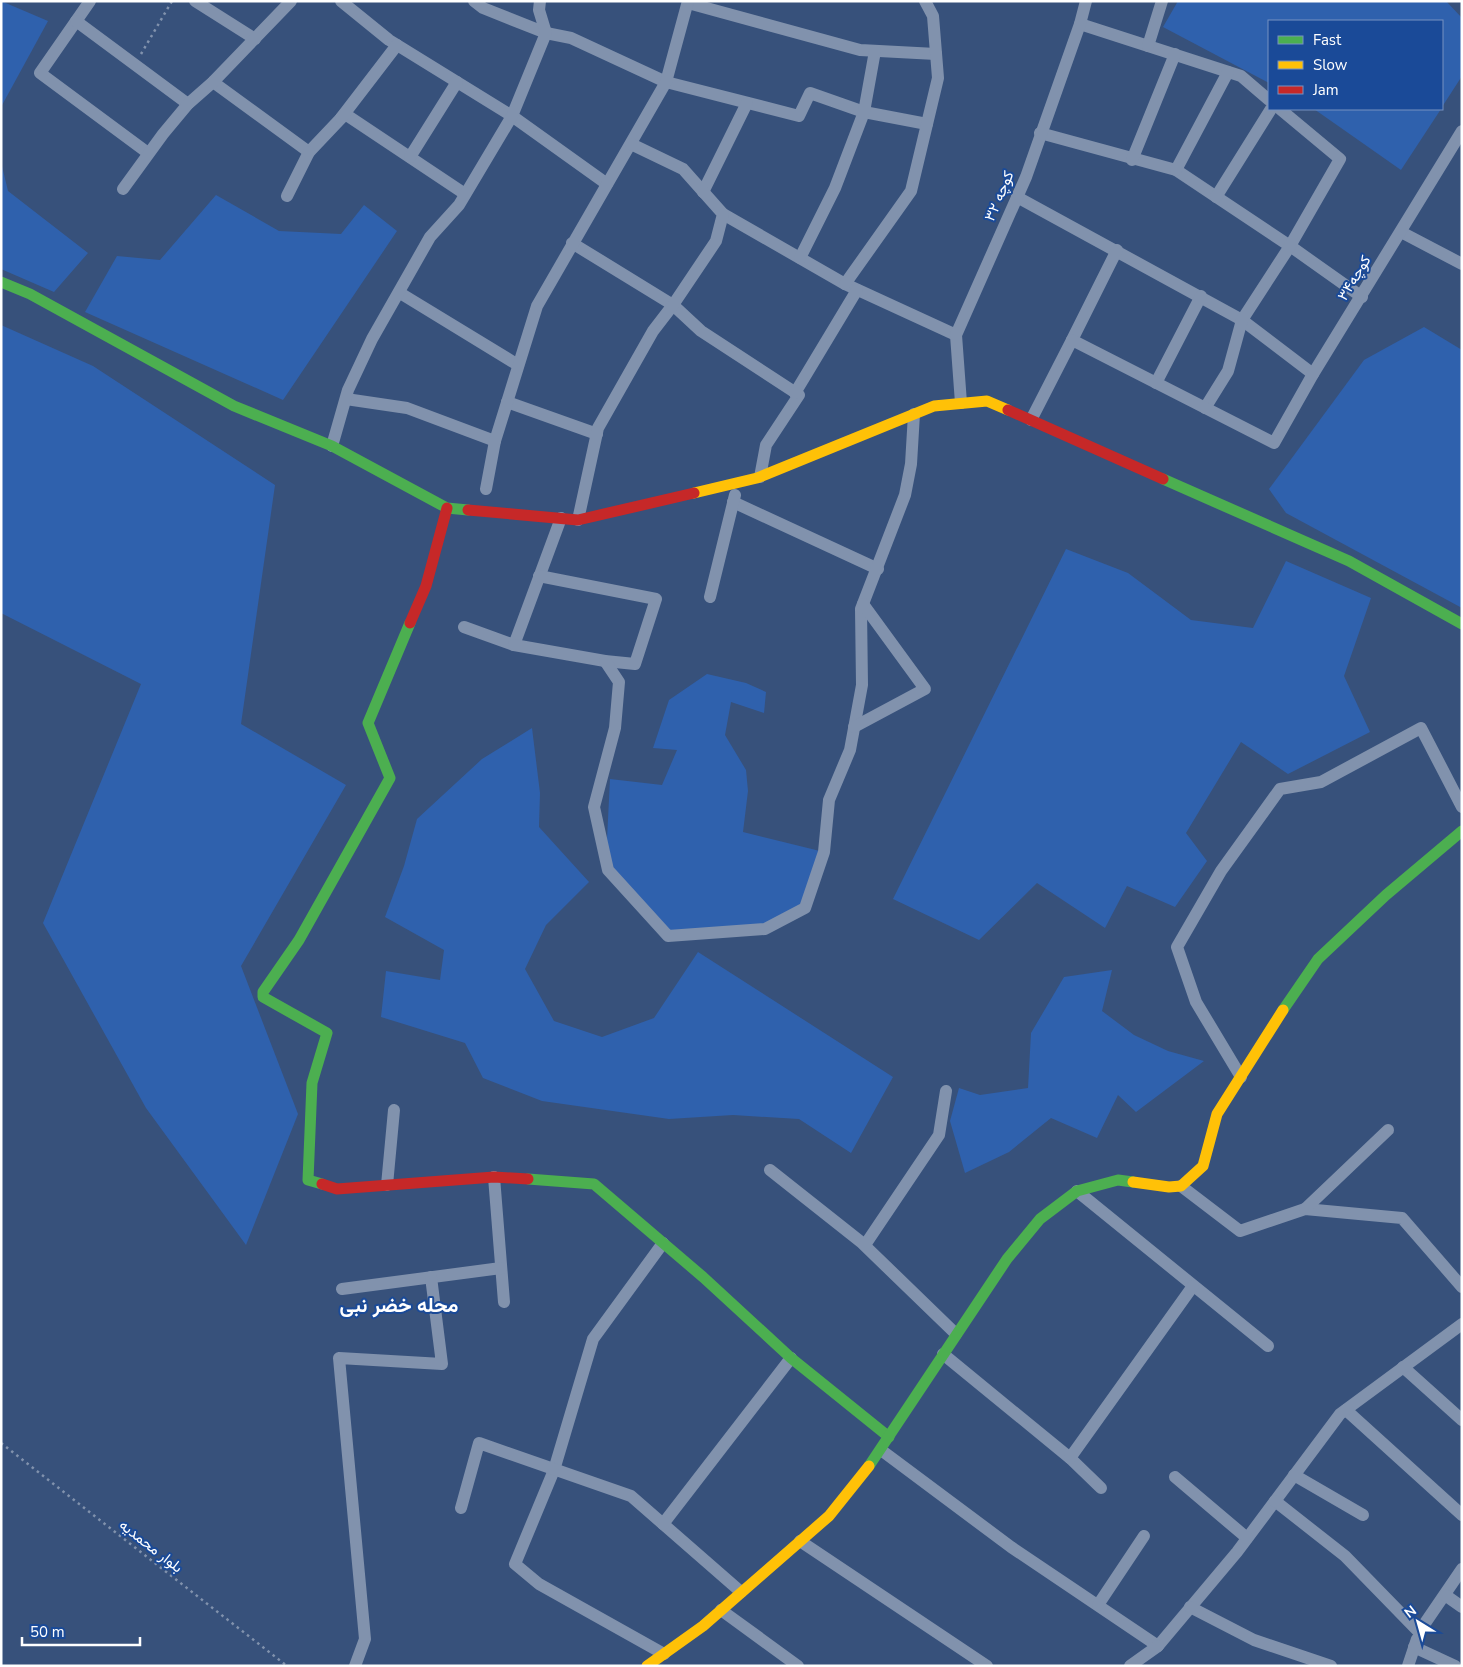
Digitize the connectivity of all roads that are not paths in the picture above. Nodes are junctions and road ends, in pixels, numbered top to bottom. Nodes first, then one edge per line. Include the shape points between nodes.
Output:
1 (90, 1) edge
2 (195, 1) edge
3 (291, 1) edge
4 (341, 1) edge
5 (474, 1) edge
6 (540, 1) edge
7 (925, 1) edge
8 (1086, 1) edge
9 (1162, 1) edge
10 (688, 2) edge
11 (76, 21) junction
12 (1080, 24) junction
13 (546, 32) junction
14 (255, 39) junction
15 (397, 45) junction
16 (1148, 46) junction
17 (875, 50) junction
18 (936, 54) junction
19 (1175, 54) junction
20 (1228, 72) junction
21 (213, 82) junction
22 (457, 82) junction
23 (666, 82) junction
24 (1268, 99) edge
25 (747, 103) junction
26 (188, 104) junction
27 (1270, 110) edge
28 (1281, 110) edge
29 (864, 112) junction
30 (512, 116) junction
31 (341, 118) junction
32 (927, 124) junction
33 (1040, 134) junction
34 (1461, 136) edge
35 (631, 144) junction
36 (309, 152) junction
37 (148, 153) junction
38 (410, 157) junction
39 (1132, 160) junction
40 (1176, 170) junction
41 (607, 184) junction
42 (123, 189) dead end
43 (704, 192) junction
44 (465, 194) junction
45 (287, 196) dead end
46 (1017, 197) junction
47 (1216, 197) junction
48 (723, 214) junction
49 (1401, 232) junction
50 (572, 243) junction
51 (1290, 246) junction
52 (1117, 250) junction
53 (800, 258) junction
54 (1462, 264) edge
55 (1, 282) edge
56 (845, 284) junction
57 (857, 290) junction
58 (400, 293) junction
59 (1201, 296) junction
60 (1362, 297) junction
61 (674, 305) junction
62 (1242, 320) junction
63 (956, 335) junction
64 (1072, 340) junction
65 (518, 365) junction
66 (1313, 374) junction
67 (1156, 383) junction
68 (795, 393) junction
69 (346, 398) junction
70 (507, 402) junction
71 (961, 404) junction
72 (1205, 408) junction
73 (914, 414) junction
74 (1031, 420) junction
75 (597, 434) junction
76 (495, 441) junction
77 (332, 446) junction
78 (760, 477) junction
79 (738, 482) junction
80 (486, 489) dead end
81 (733, 502) junction
82 (447, 508) junction
83 (561, 518) junction
84 (578, 520) junction
85 (878, 569) junction
86 (539, 576) junction
87 (710, 597) dead end
88 (863, 604) junction
89 (1462, 624) edge
90 (464, 627) dead end
91 (514, 645) junction
92 (605, 661) junction
93 (854, 727) junction
94 (1462, 807) edge
95 (1462, 831) edge
96 (1240, 1077) junction
97 (946, 1091) dead end
98 (394, 1110) dead end
99 (1388, 1130) dead end
100 (770, 1170) dead end
101 (494, 1177) junction
102 (387, 1185) junction
103 (1181, 1186) junction
104 (1077, 1191) junction
105 (1305, 1209) junction
106 (663, 1243) junction
107 (865, 1245) junction
108 (501, 1268) junction
109 (431, 1277) junction
110 (1194, 1286) junction
111 (1462, 1287) edge
112 (342, 1289) dead end
113 (504, 1302) dead end
114 (1462, 1324) edge
115 (956, 1334) junction
116 (1268, 1346) dead end
117 (943, 1354) junction
118 (792, 1358) junction
119 (1403, 1367) junction
120 (1346, 1410) junction
121 (1462, 1420) edge
122 (889, 1437) junction
123 (881, 1450) junction
124 (1070, 1458) junction
125 (554, 1470) junction
126 (1294, 1475) junction
127 (1175, 1477) dead end
128 (1101, 1488) dead end
129 (1274, 1501) junction
130 (461, 1508) dead end
131 (1363, 1515) dead end
132 (1462, 1515) edge
133 (663, 1524) junction
134 (1144, 1536) dead end
135 (1247, 1538) junction
136 (800, 1541) junction
137 (1462, 1569) edge
138 (741, 1592) junction
139 (1445, 1595) junction
140 (1098, 1605) junction
141 (1190, 1607) junction
142 (1462, 1607) edge
143 (721, 1610) junction
144 (1419, 1632) junction
145 (1158, 1646) junction
146 (1414, 1647) junction
147 (664, 1654) junction
148 (782, 1661) edge
149 (355, 1666) edge
150 (647, 1666) edge
151 (798, 1666) edge
152 (987, 1666) edge
153 (1130, 1666) edge
154 (1331, 1666) edge
155 (1408, 1666) edge
156 (1455, 1666) edge

1 - 11 street
2 - 14 street
3 - 14 street
4 - 15 street
5 - 13 street via 483,8
6 - 13 street via 539,10
7 - 18 street via 933,16
8 - 12 street, کوچه ۳۲
9 - 16 street
10 - 17 street via 860,50
10 - 23 street
11 - 26 street
11 - 37 street via 40,73
12 - 16 street
12 - 33 street, کوچه ۳۲
13 - 23 street via 571,38
13 - 30 street
14 - 21 street
15 - 22 street
15 - 31 street
16 - 19 street
17 - 18 street
17 - 29 street
18 - 32 street via 938,78
19 - 20 street
19 - 39 street
20 - 24 street via 1241,76
20 - 40 street
21 - 26 street
21 - 36 street
22 - 30 street
22 - 38 street
23 - 25 street
23 - 35 street
25 - 29 street via 799,116 810,93
25 - 43 street
26 - 37 street
27 - 47 street
28 - 51 street via 1340,159
29 - 32 street
29 - 53 street via 835,188
30 - 41 street
30 - 44 street
31 - 36 street
31 - 38 street via 345,114
32 - 56 street via 911,191
33 - 39 street
33 - 46 street, کوچه ۳۲
34 - 49 street, کوچه۳۴
35 - 41 street
35 - 43 street via 683,169
36 - 45 street
37 - 42 street
38 - 44 street
39 - 40 street
40 - 47 street
41 - 50 street
43 - 48 street
44 - 58 street via 430,237
46 - 52 street
46 - 63 street, کوچه ۳۲
47 - 51 street
48 - 53 street
48 - 61 street via 716,240
49 - 54 street
49 - 60 street, کوچه۳۴
50 - 61 street
50 - 65 street via 537,306
51 - 60 street
51 - 62 street
52 - 59 street
52 - 64 street
53 - 56 street
55 - 77 street via 30,294 234,406
56 - 57 street
57 - 63 street
57 - 68 street
58 - 65 street
58 - 69 street via 372,339
59 - 62 street
59 - 67 street
60 - 66 street, کوچه۳۴
61 - 68 street via 701,331
61 - 75 street via 653,331
62 - 66 street
62 - 72 street via 1228,371
63 - 71 street, کوچه ۳۲
64 - 67 street
64 - 74 street
65 - 70 street
66 - 72 street, کوچه۳۴ via 1274,443
67 - 72 street
68 - 78 street via 799,396 766,445
69 - 76 street via 407,408
69 - 77 street
70 - 75 street
70 - 76 street
71 - 73 street via 934,406
71 - 74 street via 987,401
73 - 78 street
73 - 85 street via 911,464 905,495
74 - 89 street via 1349,561
75 - 84 street
76 - 80 street
77 - 82 street
78 - 79 street
79 - 81 street
79 - 84 street
81 - 85 street
81 - 87 street
82 - 83 street
82 - 102 street via 426,586 368,723 390,778 299,940 263,992 263,997 327,1033 312,1083 308,1180 337,1189
83 - 84 street
83 - 86 street
85 - 88 street
86 - 91 street
86 - 92 street via 656,599 635,664
88 - 93 street via 862,685
88 - 93 street via 925,689
90 - 91 street
91 - 92 street
92 - 93 street via 619,682 615,728 594,807 608,870 668,936 765,929 805,908 824,852 829,800 850,750
94 - 96 street via 1421,728 1322,782 1280,789 1221,870 1177,947 1196,1002
95 - 96 street via 1386,894 1318,959
96 - 103 street via 1217,1114 1203,1166
97 - 107 street via 939,1135
98 - 102 street
99 - 105 street
100 - 107 street
101 - 102 street
101 - 106 street via 594,1184
101 - 108 street
103 - 104 street via 1118,1180
103 - 105 street via 1240,1231
104 - 110 street
104 - 115 street via 1040,1219 1007,1259
105 - 111 street via 1402,1218
106 - 118 street
106 - 125 street via 593,1339
107 - 115 street
108 - 109 street
108 - 113 street
109 - 112 street
109 - 149 street via 442,1364 339,1358 365,1639
110 - 116 street
110 - 124 street
114 - 119 street
115 - 117 street
117 - 122 street
117 - 124 street
118 - 122 street
118 - 133 street
119 - 120 street
119 - 121 street
120 - 126 street
120 - 132 street
122 - 123 street
123 - 136 street via 829,1516
123 - 140 street via 1012,1547
124 - 128 street
125 - 130 street via 479,1442
125 - 133 street via 631,1496
125 - 147 street via 514,1564 539,1584
126 - 129 street
126 - 131 street
127 - 135 street
129 - 135 street
129 - 144 street via 1345,1556
133 - 138 street
134 - 140 street
135 - 141 street
136 - 138 street
136 - 152 street
137 - 139 street
138 - 143 street
139 - 142 street
139 - 144 street
140 - 145 street
141 - 145 street
141 - 154 street via 1254,1640
143 - 147 street
143 - 148 street
144 - 146 street
145 - 153 street
146 - 155 street
146 - 156 street
147 - 150 street
148 - 151 street

